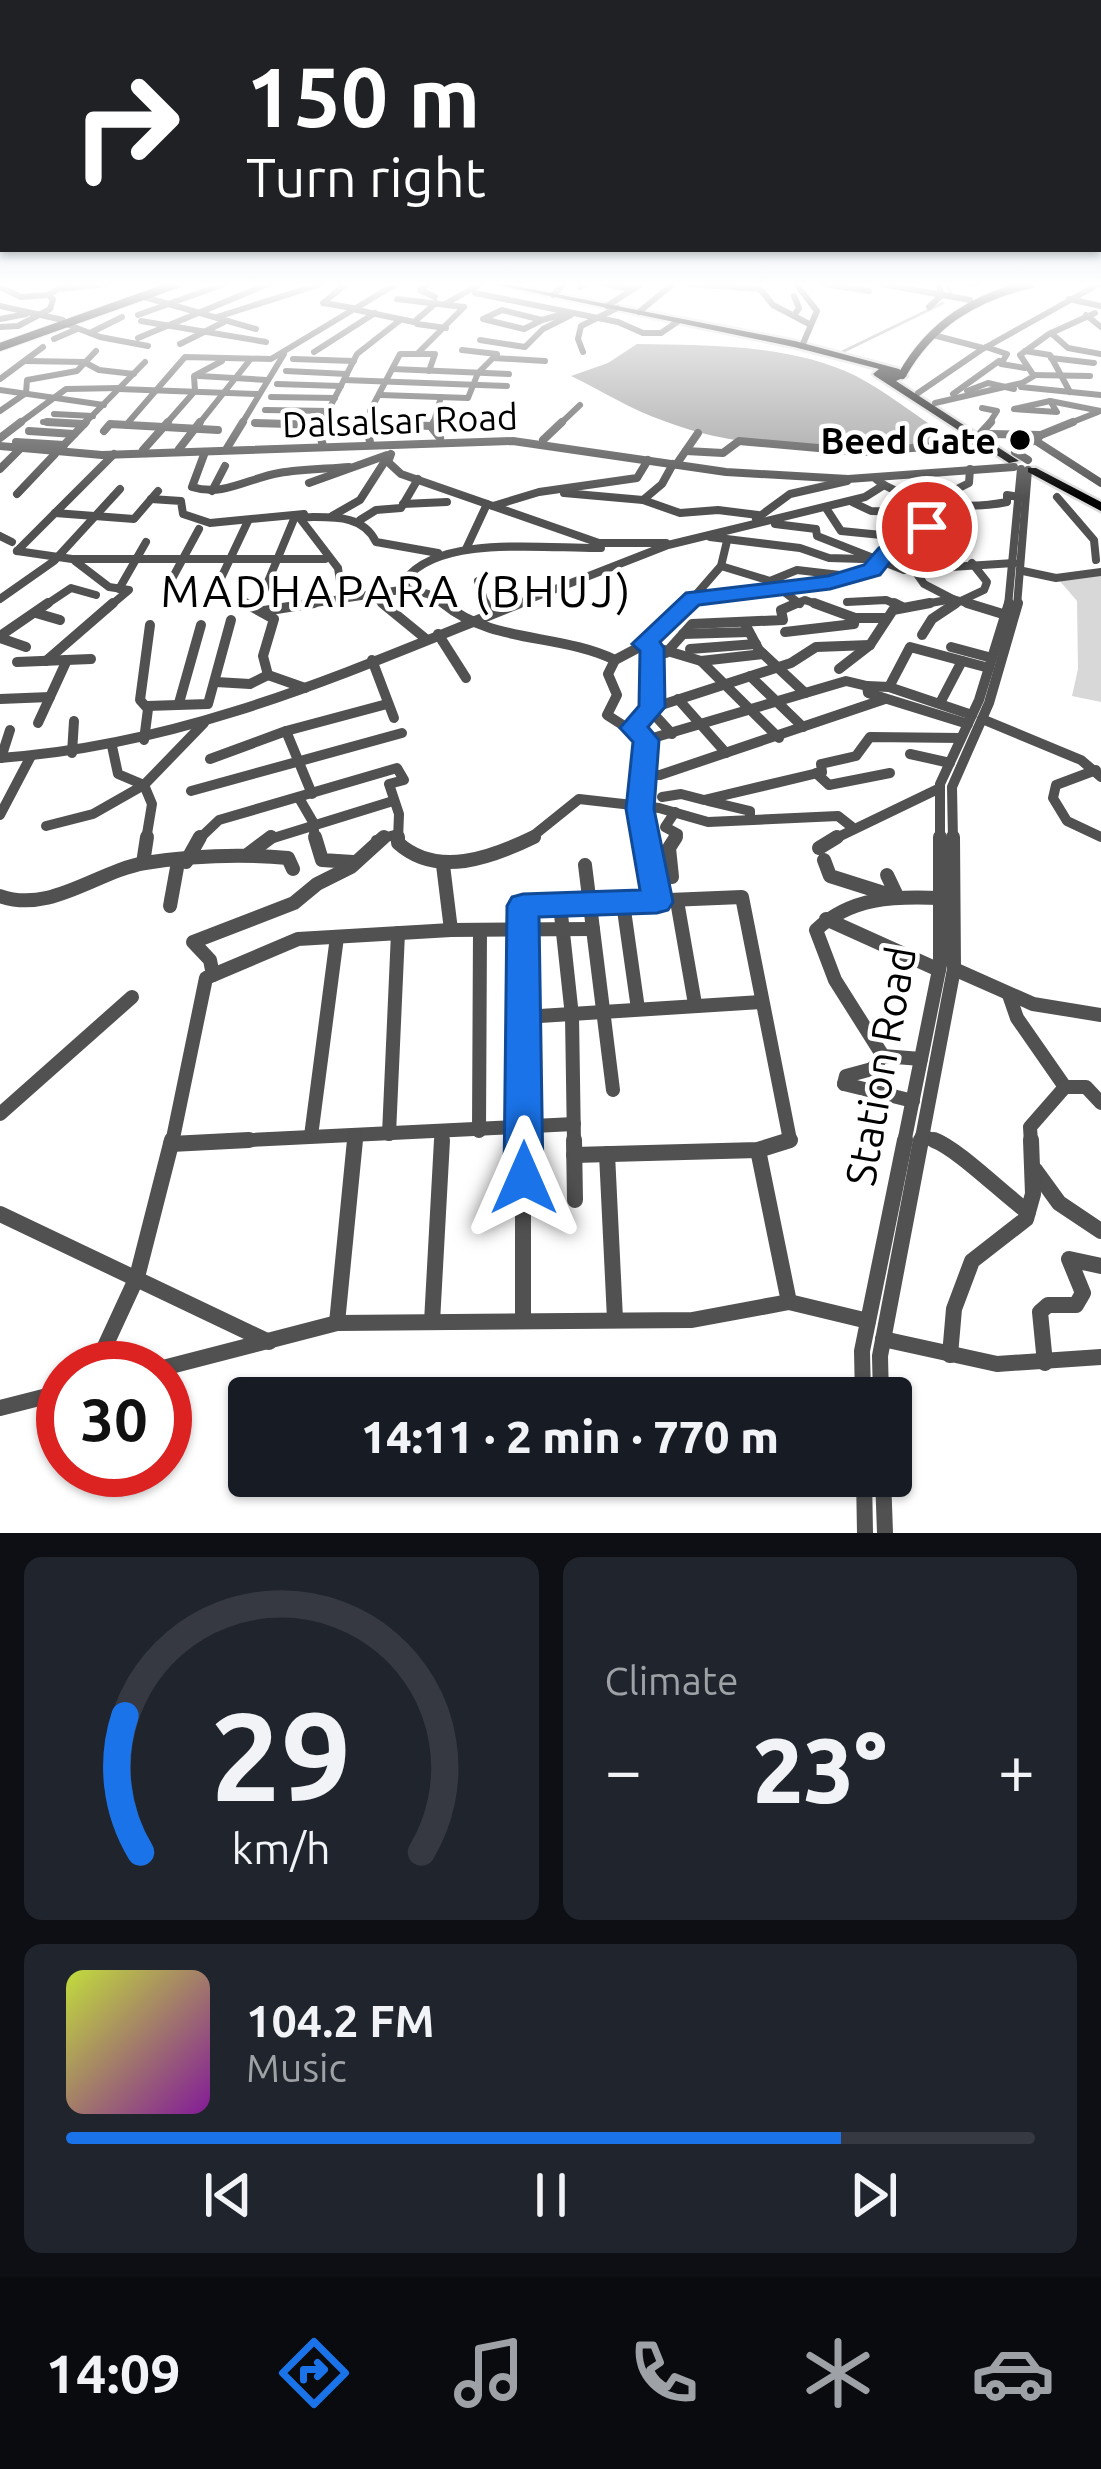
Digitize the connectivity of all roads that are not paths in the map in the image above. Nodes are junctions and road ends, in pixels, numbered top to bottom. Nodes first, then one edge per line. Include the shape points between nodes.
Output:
1 (33, 356) edge
2 (73, 356) edge
3 (91, 356) edge
4 (276, 356) edge
5 (283, 356) edge
6 (359, 356) edge
7 (399, 356) edge
8 (434, 356) edge
9 (829, 356) edge
10 (832, 356) edge
11 (908, 356) edge
12 (910, 356) edge
13 (974, 356) edge
14 (1005, 356) edge
15 (1023, 356) edge
16 (1037, 356) edge
17 (493, 358) joint
18 (1051, 358) junction
19 (128, 359) dead end
20 (225, 359) junction
21 (293, 359) dead end
22 (26, 361) junction
23 (249, 361) junction
24 (354, 361) junction
25 (545, 361) dead end
26 (999, 361) junction
27 (85, 362) junction
28 (145, 362) dead end
29 (65, 363) junction
30 (393, 369) junction
31 (286, 371) dead end
32 (428, 371) junction
33 (1029, 372) junction
34 (1091, 372) junction
35 (478, 373) junction
36 (1056, 373) junction
37 (112, 374) junction
38 (134, 374) junction
39 (509, 374) dead end
40 (891, 374) junction
41 (194, 376) junction
42 (239, 378) junction
43 (0, 380) edge
44 (344, 380) junction
45 (1101, 380) edge
46 (272, 382) junction
47 (388, 382) junction
48 (472, 384) junction
49 (507, 386) dead end
50 (120, 388) junction
51 (1017, 388) junction
52 (0, 390) edge
53 (156, 391) junction
54 (195, 392) junction
55 (1070, 392) junction
56 (26, 393) junction
57 (918, 393) junction
58 (226, 394) junction
59 (258, 394) junction
60 (1089, 394) junction
61 (382, 395) junction
62 (951, 395) junction
63 (1101, 395) edge
64 (413, 396) junction
65 (271, 397) dead end
66 (441, 397) junction
67 (335, 398) junction
68 (49, 400) junction
69 (935, 403) junction
70 (104, 405) junction
71 (580, 405) dead end
72 (982, 408) dead end
73 (265, 410) dead end
74 (0, 411) edge
75 (328, 411) junction
76 (1101, 411) edge
77 (370, 412) dead end
78 (54, 414) dead end
79 (93, 416) junction
80 (43, 422) dead end
81 (255, 423) dead end
82 (84, 424) junction
83 (126, 425) junction
84 (322, 425) junction
85 (406, 425) junction
86 (432, 426) junction
87 (164, 427) junction
88 (197, 429) junction
89 (29, 431) dead end
90 (104, 431) dead end
91 (698, 433) dead end
92 (75, 434) junction
93 (1008, 435) junction
94 (985, 436) junction
95 (440, 438) junction
96 (1039, 438) junction
97 (543, 440) junction
98 (0, 442) edge
99 (370, 442) junction
100 (399, 442) junction
101 (18, 446) junction
102 (325, 446) junction
103 (227, 448) junction
104 (179, 449) junction
105 (60, 450) junction
106 (205, 450) junction
107 (277, 450) junction
108 (143, 451) junction
109 (686, 451) junction
110 (839, 452) junction
111 (114, 454) junction
112 (391, 454) junction
113 (648, 460) junction
114 (675, 463) junction
115 (319, 464) dead end
116 (1023, 465) junction
117 (225, 466) dead end
118 (350, 467) junction
119 (272, 468) dead end
120 (970, 469) junction
121 (0, 470) edge
122 (846, 478) junction
123 (418, 479) junction
124 (878, 480) junction
125 (309, 483) dead end
126 (1101, 483) edge
127 (120, 489) dead end
128 (207, 491) junction
129 (542, 491) junction
130 (17, 494) dead end
131 (1019, 496) junction
132 (1073, 496) dead end
133 (923, 497) junction
134 (644, 500) junction
135 (935, 500) junction
136 (181, 501) junction
137 (447, 502) dead end
138 (852, 502) junction
139 (404, 504) junction
140 (1101, 504) edge
141 (490, 505) junction
142 (826, 508) junction
143 (981, 508) junction
144 (915, 510) junction
145 (871, 511) junction
146 (55, 513) junction
147 (370, 514) junction
148 (931, 514) junction
149 (338, 516) junction
150 (94, 517) junction
151 (297, 518) junction
152 (762, 519) junction
153 (360, 520) junction
154 (248, 521) dead end
155 (978, 523) dead end
156 (199, 529) dead end
157 (1085, 530) junction
158 (1101, 530) edge
159 (875, 534) junction
160 (0, 536) edge
161 (707, 536) junction
162 (912, 538) junction
163 (727, 541) junction
164 (12, 542) dead end
165 (146, 542) dead end
166 (676, 543) junction
167 (600, 546) junction
168 (466, 549) junction
169 (442, 553) junction
170 (59, 554) junction
171 (72, 559) junction
172 (136, 560) junction
173 (182, 560) junction
174 (230, 560) junction
175 (276, 560) junction
176 (325, 560) dead end
177 (1096, 560) dead end
178 (872, 561) junction
179 (972, 563) junction
180 (721, 566) junction
181 (1018, 567) junction
182 (612, 568) junction
183 (915, 571) junction
184 (1101, 572) edge
185 (843, 576) junction
186 (478, 581) dead end
187 (770, 581) junction
188 (167, 588) dead end
189 (341, 588) dead end
190 (784, 588) junction
191 (118, 589) junction
192 (407, 589) junction
193 (214, 593) dead end
194 (96, 595) dead end
195 (371, 595) junction
196 (262, 596) dead end
197 (694, 598) junction
198 (0, 599) edge
199 (239, 599) dead end
200 (956, 599) junction
201 (847, 602) dead end
202 (800, 604) junction
203 (903, 607) junction
204 (264, 611) junction
205 (36, 613) junction
206 (489, 615) junction
207 (1006, 615) junction
208 (855, 618) junction
209 (884, 619) junction
210 (59, 620) dead end
211 (231, 620) dead end
212 (470, 622) junction
213 (201, 625) dead end
214 (150, 626) dead end
215 (747, 627) junction
216 (438, 634) junction
217 (922, 635) dead end
218 (0, 637) edge
219 (680, 638) junction
220 (426, 639) junction
221 (869, 645) junction
222 (648, 646) junction
223 (26, 647) dead end
224 (951, 647) dead end
225 (759, 649) junction
226 (803, 649) junction
227 (666, 653) junction
228 (693, 656) junction
229 (91, 659) dead end
230 (67, 660) junction
231 (372, 660) junction
232 (615, 660) junction
233 (46, 661) junction
234 (962, 661) junction
235 (17, 662) dead end
236 (991, 663) junction
237 (777, 668) junction
238 (839, 669) dead end
239 (268, 675) junction
240 (750, 676) junction
241 (466, 678) dead end
242 (216, 682) junction
243 (724, 684) junction
244 (305, 688) junction
245 (805, 693) junction
246 (887, 693) junction
247 (50, 697) junction
248 (0, 699) edge
249 (678, 699) junction
250 (777, 701) junction
251 (940, 703) junction
252 (179, 704) junction
253 (387, 704) junction
254 (147, 706) junction
255 (910, 706) junction
256 (651, 709) junction
257 (752, 709) junction
258 (394, 718) dead end
259 (74, 721) dead end
260 (206, 721) junction
261 (38, 723) dead end
262 (703, 724) junction
263 (971, 724) junction
264 (633, 728) junction
265 (802, 728) junction
266 (10, 730) dead end
267 (286, 731) junction
268 (401, 733) dead end
269 (672, 734) junction
270 (916, 735) junction
271 (779, 738) junction
272 (144, 740) junction
273 (646, 740) junction
274 (112, 746) junction
275 (72, 753) junction
276 (726, 753) junction
277 (910, 754) dead end
278 (31, 756) junction
279 (0, 758) edge
280 (210, 759) dead end
281 (297, 761) junction
282 (950, 763) junction
283 (816, 773) junction
284 (890, 773) dead end
285 (1098, 774) edge
286 (643, 775) junction
287 (144, 785) junction
288 (940, 788) junction
289 (191, 791) dead end
290 (305, 796) junction
291 (662, 797) dead end
292 (704, 800) junction
293 (393, 801) junction
294 (640, 809) junction
295 (675, 812) junction
296 (0, 815) edge
297 (751, 818) junction
298 (314, 822) junction
299 (46, 826) dead end
300 (852, 827) junction
301 (398, 834) junction
302 (1101, 837) edge
303 (247, 855) junction
304 (182, 862) junction
305 (356, 862) junction
306 (143, 863) junction
307 (443, 865) junction
308 (585, 865) dead end
309 (293, 869) dead end
310 (887, 874) dead end
311 (671, 877) dead end
312 (0, 896) edge
313 (896, 896) junction
314 (940, 898) junction
315 (677, 901) junction
316 (657, 902) junction
317 (623, 903) junction
318 (560, 904) junction
319 (590, 904) junction
320 (170, 906) dead end
321 (826, 919) junction
322 (593, 928) junction
323 (451, 930) junction
324 (480, 930) junction
325 (523, 930) junction
326 (563, 930) junction
327 (398, 933) junction
328 (337, 937) junction
329 (946, 969) junction
330 (213, 975) junction
331 (1009, 995) junction
332 (132, 997) dead end
333 (761, 1002) junction
334 (695, 1004) junction
335 (638, 1009) junction
336 (604, 1012) junction
337 (1101, 1015) edge
338 (572, 1016) junction
339 (524, 1017) junction
340 (883, 1056) junction
341 (921, 1059) junction
342 (1065, 1087) junction
343 (613, 1090) dead end
344 (913, 1101) junction
345 (1101, 1103) edge
346 (0, 1114) edge
347 (574, 1124) junction
348 (524, 1130) junction
349 (479, 1131) junction
350 (442, 1132) junction
351 (389, 1134) junction
352 (355, 1135) junction
353 (310, 1136) junction
354 (922, 1136) junction
355 (171, 1144) junction
356 (758, 1150) junction
357 (607, 1154) junction
358 (574, 1155) junction
359 (1034, 1167) junction
360 (575, 1200) dead end
361 (1028, 1212) junction
362 (0, 1214) edge
363 (1101, 1231) edge
364 (1101, 1266) edge
365 (137, 1277) junction
366 (789, 1302) junction
367 (615, 1319) junction
368 (523, 1320) junction
369 (868, 1321) junction
370 (432, 1322) junction
371 (337, 1323) junction
372 (883, 1339) junction
373 (107, 1341) edge
374 (269, 1342) junction
375 (950, 1354) junction
376 (1101, 1357) edge
377 (192, 1361) edge
378 (1045, 1363) junction
379 (863, 1377) edge
380 (882, 1377) edge
381 (36, 1399) edge
382 (0, 1408) edge
383 (864, 1497) edge
384 (884, 1497) edge
385 (865, 1533) edge
386 (885, 1533) edge

1 - 22 street
2 - 29 street
3 - 27 street
4 - 23 street
5 - 46 street
6 - 24 street
7 - 30 street
8 - 32 street
9 - 40 highway
10 - 40 highway
11 - 40 main road
12 - 40 main road
13 - 57 street
14 - 26 street
15 - 33 street
16 - 18 street
17 - 25 street
17 - 35 street
18 - 34 street
18 - 36 street
19 - 37 street
20 - 23 street
20 - 41 street
20 - 53 street via 185,358
21 - 24 street
22 - 29 street
22 - 43 street
23 - 42 street
24 - 44 street
26 - 33 street
26 - 62 street
27 - 29 street
27 - 37 street
27 - 56 street via 27,380
28 - 38 street
30 - 32 street
30 - 47 street
31 - 44 street
32 - 35 street
33 - 36 street
33 - 51 street
34 - 36 street
34 - 45 street
34 - 60 street
35 - 39 street
35 - 48 street
36 - 55 street
37 - 38 street
38 - 50 street
40 - 57 highway
40 - 94 highway
41 - 42 street
41 - 54 street
42 - 46 street
42 - 58 street
44 - 46 street
44 - 47 street
44 - 67 street
46 - 59 street
47 - 48 street
47 - 61 street
48 - 49 street
48 - 66 street via 469,398
50 - 53 street
50 - 68 street via 74,387
50 - 70 street
51 - 55 street
51 - 62 street via 988,383
52 - 56 street
53 - 54 street
53 - 83 street
54 - 58 street
54 - 87 street
55 - 60 street
56 - 68 street
56 - 74 street
57 - 69 highway
58 - 59 street
58 - 88 street
59 - 103 street
60 - 63 street
61 - 64 street
61 - 77 street
62 - 69 street
64 - 66 street
64 - 85 street
65 - 67 street
66 - 86 street
67 - 75 street
68 - 70 street
68 - 98 street
69 - 94 highway
70 - 79 street
71 - 97 street
72 - 94 street via 997,411
73 - 75 street
75 - 84 street
76 - 93 street via 1050,401 1058,412 1021,412
76 - 96 street
78 - 79 street
79 - 82 street
80 - 82 street
81 - 84 street
82 - 92 street
83 - 87 street
83 - 90 street
84 - 102 street
85 - 86 street
85 - 99 street via 366,424
86 - 95 street
87 - 88 street
87 - 108 street
88 - 104 street
88 - 106 street via 218,430
89 - 92 street
91 - 109 street
92 - 105 street
93 - 94 street
93 - 96 street
94 - 110 street via 946,448
94 - 116 highway
95 - 97 street, Dalsalsar Road
95 - 99 street, Dalsalsar Road
96 - 116 street via 1015,452
96 - 126 street
97 - 114 street, Dalsalsar Road
98 - 101 street, Dalsalsar Road
98 - 105 street, Dalsalsar Road
99 - 102 street, Dalsalsar Road
100 - 102 street, Dalsalsar Road
100 - 112 street
100 - 113 street, Dalsalsar Road via 513,440
101 - 105 street, Dalsalsar Road
101 - 121 street
102 - 103 street, Dalsalsar Road
102 - 107 street, Dalsalsar Road
102 - 115 street
103 - 106 street, Dalsalsar Road
104 - 106 street, Dalsalsar Road
104 - 108 street, Dalsalsar Road
105 - 108 street, Dalsalsar Road
105 - 111 street, Dalsalsar Road
105 - 130 street
106 - 107 street, Dalsalsar Road
106 - 111 street, Dalsalsar Road
106 - 128 street via 192,487
107 - 119 street
109 - 110 street via 720,454 741,440
109 - 114 street
110 - 122 street
111 - 146 street
112 - 118 street
112 - 123 street via 391,467
112 - 149 street via 361,500
113 - 114 street, Dalsalsar Road
113 - 129 street via 637,478
114 - 122 street, Dalsalsar Road
114 - 134 street
116 - 120 street, Dalsalsar Road
116 - 124 street, Dalsalsar Road
116 - 131 street, Station Road
116 - 140 highway
116 - 181 street, Station Road
117 - 128 street
118 - 125 street
118 - 128 street via 272,474
120 - 124 street, Dalsalsar Road
120 - 135 street via 969,483
122 - 124 street, Dalsalsar Road
122 - 152 street via 790,494
123 - 139 street
123 - 141 street
124 - 133 street via 898,494
124 - 138 street
127 - 150 street
128 - 136 street
129 - 134 street
129 - 141 street
131 - 143 street
131 - 181 street, Station Road
132 - 157 street via 1057,497
133 - 135 street
133 - 144 street
134 - 152 street via 680,513
135 - 143 street
135 - 148 street
136 - 150 street via 155,495 134,519
136 - 151 street via 183,514 210,523 304,514
137 - 139 street
138 - 142 street
138 - 145 street
139 - 147 street
141 - 167 street
141 - 168 street
142 - 152 street
142 - 159 street via 842,531
143 - 155 street
144 - 145 street
144 - 148 street
145 - 159 street
146 - 150 street
146 - 170 street via 17,551
147 - 149 street
147 - 153 street
148 - 162 street via 926,530
149 - 151 street
150 - 170 street
151 - 153 street
151 - 175 street
151 - 189 street via 338,568
152 - 161 street
152 - 178 street via 816,530
153 - 169 street via 376,542
154 - 174 street
156 - 173 street
157 - 158 street
157 - 177 street
159 - 162 street
160 - 164 street
161 - 163 street
161 - 166 street
162 - 178 street
163 - 178 street
163 - 180 street
165 - 172 street
166 - 167 street
166 - 182 street
167 - 168 street
167 - 182 street
168 - 169 street
169 - 192 street via 415,566
170 - 171 street
170 - 198 street
171 - 172 street
171 - 191 street
172 - 173 street
172 - 191 street
173 - 174 street
173 - 188 street
174 - 175 street
174 - 193 street
175 - 176 street
175 - 196 street
178 - 183 street
178 - 185 street via 872,570
179 - 181 street
179 - 183 street
179 - 200 street via 984,590
180 - 187 street
180 - 197 street
181 - 184 street via 1055,578
181 - 207 street, Station Road
181 - 263 street, Station Road via 1017,612
182 - 206 street
183 - 200 street via 923,584
185 - 187 street via 797,570
185 - 190 street
186 - 206 street
187 - 190 street
190 - 197 street
190 - 202 street
191 - 233 street via 129,590
192 - 195 street
192 - 212 street via 431,591
194 - 205 street via 71,588
195 - 204 street
195 - 220 street
197 - 222 street
199 - 204 street
200 - 203 street
200 - 207 street
200 - 217 street
201 - 203 street
202 - 208 street
202 - 215 street via 782,610 783,620
203 - 209 street
204 - 239 street via 274,620 263,656
205 - 210 street
205 - 218 street
206 - 212 street
207 - 236 street, Station Road
208 - 209 street
208 - 226 street via 785,632
209 - 221 street
211 - 242 street
212 - 216 street
212 - 232 street via 577,641
213 - 252 street
214 - 254 street via 139,695
215 - 219 street via 692,624
215 - 225 street
216 - 220 street
216 - 241 street
218 - 223 street
219 - 227 street
219 - 228 street
220 - 231 street
221 - 226 street
221 - 238 street
222 - 227 street
222 - 232 street
222 - 256 street
224 - 236 street
225 - 228 street
225 - 237 street
226 - 237 street
227 - 228 street
228 - 243 street
229 - 230 street
230 - 233 street
230 - 247 street
231 - 244 street
231 - 253 street
232 - 264 street via 608,674 617,695 607,715
233 - 235 street
234 - 236 street
234 - 246 street via 910,647
234 - 251 street
236 - 263 street, Station Road
237 - 240 street
237 - 245 street
239 - 242 street via 250,684
239 - 244 street
240 - 243 street
240 - 250 street
242 - 252 street via 208,704
243 - 249 street
243 - 257 street
244 - 260 street
245 - 246 street via 846,680
245 - 250 street
246 - 251 street
246 - 255 street
246 - 265 street
247 - 248 street
247 - 261 street
249 - 256 street
249 - 262 street
250 - 257 street
250 - 265 street
251 - 263 street
252 - 254 street
253 - 258 street
253 - 267 street
254 - 272 street
255 - 263 street
255 - 270 street
256 - 264 street
256 - 269 street
257 - 262 street
257 - 271 street
259 - 275 street
260 - 272 street
260 - 287 street
262 - 269 street
262 - 276 street
263 - 270 street
263 - 282 street, Station Road
263 - 285 street via 1081,760
263 - 329 street, Station Road via 952,787
264 - 273 street
265 - 271 street
266 - 279 street
267 - 280 street
267 - 281 street
268 - 281 street
269 - 273 street
270 - 283 street via 870,737 856,756 821,764
271 - 276 street
272 - 274 street
273 - 286 street
274 - 275 street
274 - 287 street via 118,774
275 - 278 street
276 - 286 street
277 - 282 street
278 - 279 street
278 - 296 street
281 - 289 street
281 - 290 street
282 - 288 street, Station Road
283 - 284 street via 829,785
283 - 292 street
285 - 302 street via 1056,785 1053,798 1067,820
286 - 294 street
287 - 299 street via 93,814
287 - 306 street via 152,804
288 - 300 street
288 - 314 street, Station Road
290 - 293 street via 397,768 404,780 389,784
290 - 298 street
290 - 304 street via 219,820
291 - 292 street
292 - 297 street via 750,811
293 - 298 street
293 - 301 street
294 - 295 street
294 - 307 street via 574,800 533,838
294 - 316 street
295 - 297 street via 708,821
295 - 311 street via 665,827 678,834 669,848
297 - 300 street via 838,816
298 - 303 street
298 - 305 street via 322,860
300 - 313 street via 821,854 830,875
301 - 305 street via 377,839
301 - 307 street via 419,860
303 - 304 street
303 - 309 street via 288,857
304 - 306 street
304 - 320 street
305 - 330 street via 293,903 194,942
306 - 312 street via 34,902
307 - 323 street
308 - 319 street
310 - 313 street
313 - 314 street
313 - 321 street
314 - 329 street, Station Road
315 - 316 street
315 - 333 street via 742,897
315 - 334 street
316 - 317 street
317 - 319 street
317 - 335 street
318 - 319 street
318 - 325 street via 523,906
318 - 326 street
319 - 322 street
321 - 329 street
321 - 340 street via 816,931 824,960
322 - 326 street
322 - 336 street
323 - 324 street
323 - 327 street
324 - 325 street
324 - 349 street
325 - 326 street
325 - 339 street
326 - 338 street
327 - 328 street
327 - 351 street
328 - 330 street via 298,939
328 - 353 street
329 - 331 street
329 - 341 street, Station Road
329 - 354 street, Station Road
330 - 355 street via 206,978
331 - 337 street
331 - 342 street
332 - 346 street
333 - 334 street
333 - 356 street via 790,1140
334 - 335 street
335 - 336 street
336 - 338 street
336 - 343 street
338 - 339 street
338 - 347 street
339 - 348 street
340 - 341 street
340 - 344 street via 844,1084
341 - 344 street, Station Road
342 - 345 street via 1086,1087
342 - 359 street via 1030,1127
344 - 369 street, Station Road
347 - 348 street
347 - 358 street
348 - 349 street
348 - 368 street
349 - 350 street
350 - 351 street
350 - 370 street
351 - 352 street
352 - 353 street
352 - 371 street
353 - 355 street
354 - 361 street via 953,1147
354 - 372 street, Station Road
355 - 365 street
356 - 357 street
356 - 366 street
357 - 358 street
357 - 367 street
358 - 360 street
359 - 361 street
359 - 363 street via 1060,1203
361 - 375 street via 971,1261 954,1309
362 - 365 street
364 - 378 street via 1069,1259 1083,1293 1076,1305 1040,1312
365 - 373 street
365 - 374 street
366 - 367 street via 692,1319
366 - 369 street
367 - 368 street
368 - 370 street
369 - 379 street, Station Road
370 - 371 street
371 - 374 street
372 - 375 street
372 - 380 street, Station Road
374 - 377 street
375 - 378 street
376 - 378 street
381 - 382 street
383 - 385 street
384 - 386 street

